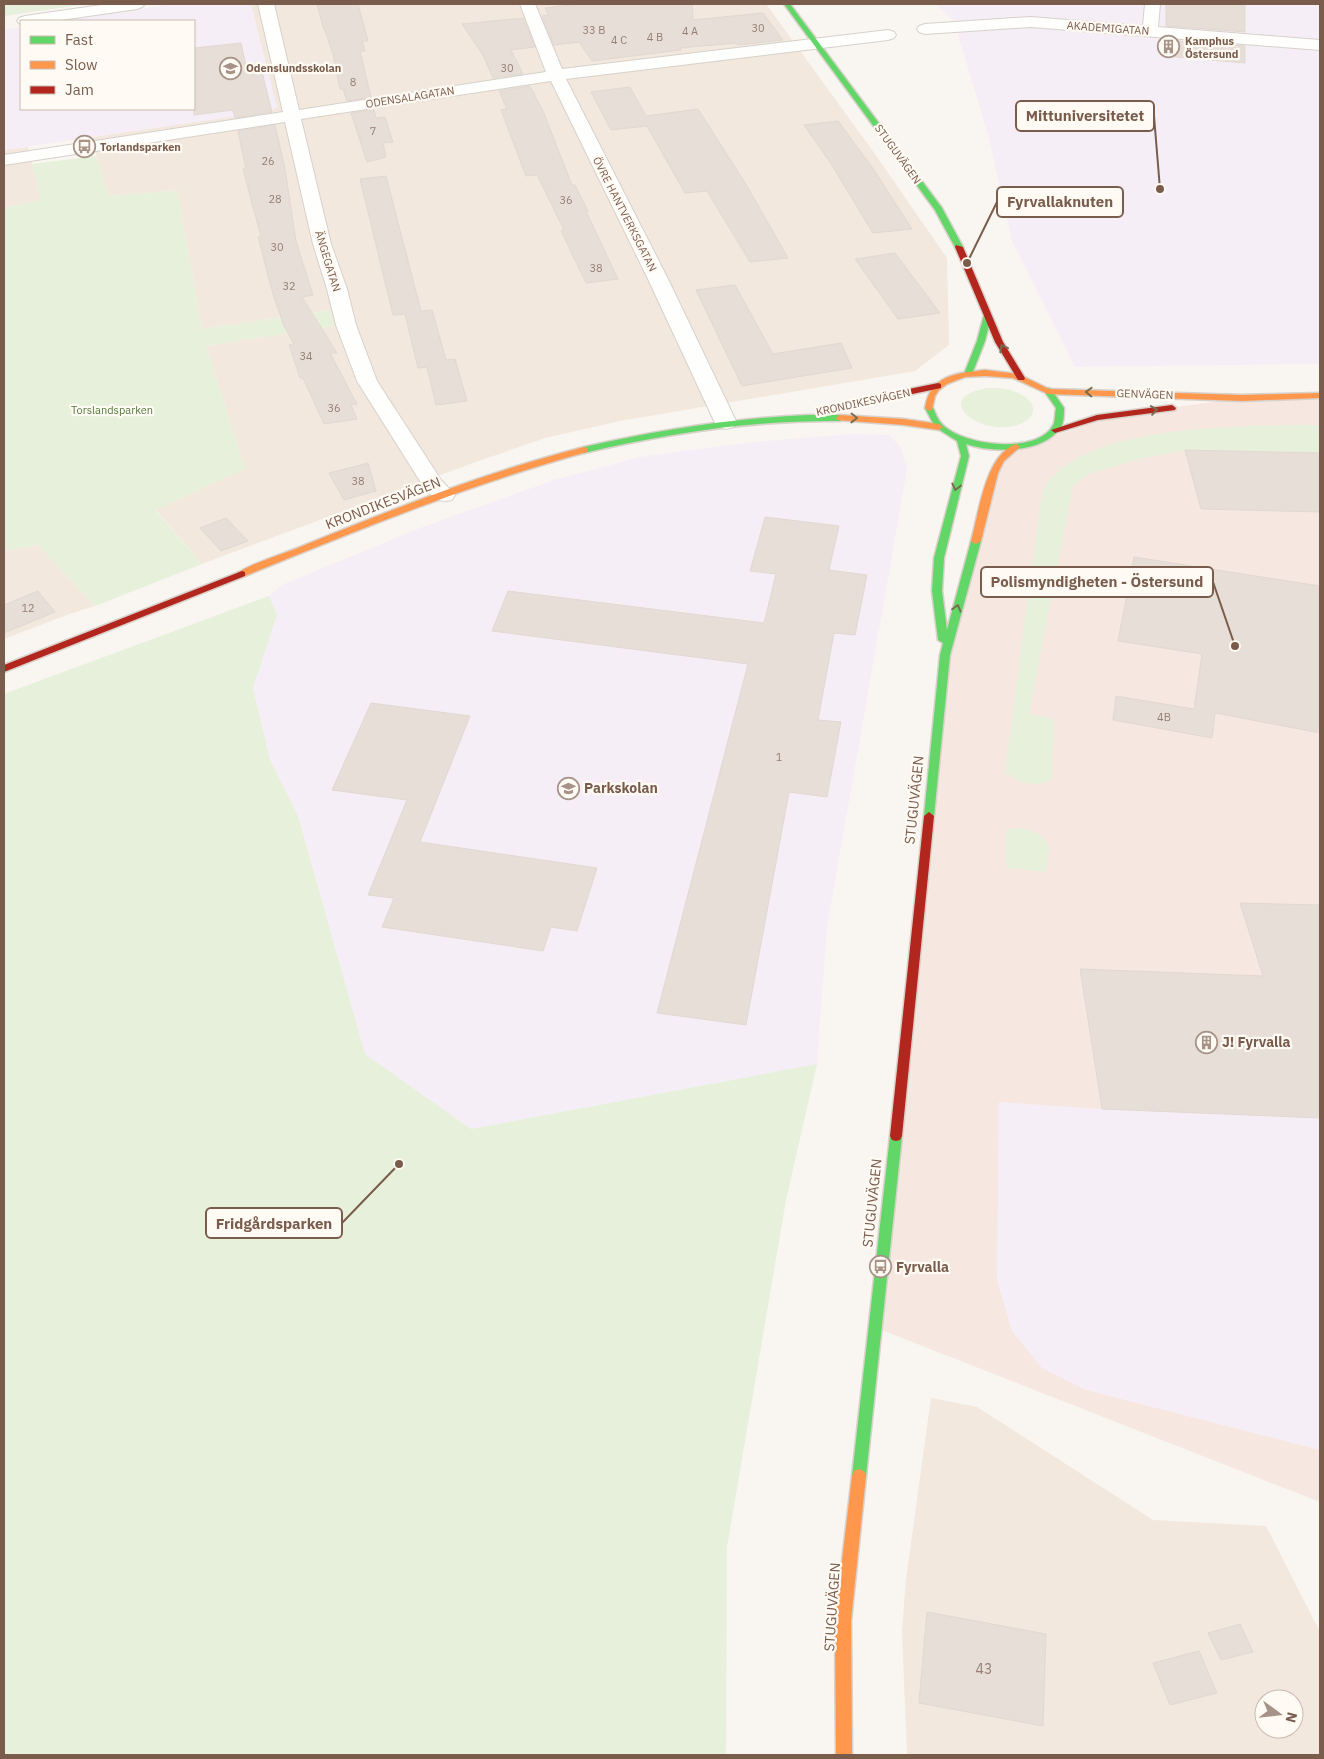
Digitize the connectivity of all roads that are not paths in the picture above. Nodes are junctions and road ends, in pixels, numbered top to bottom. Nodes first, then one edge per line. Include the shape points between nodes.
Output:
1 (138, 4) edge
2 (266, 4) edge
3 (527, 4) edge
4 (787, 4) edge
5 (1152, 4) edge
6 (33, 20) edge
7 (1150, 31) junction
8 (888, 35) junction
9 (915, 37) junction
10 (818, 44) junction
11 (1320, 45) edge
12 (556, 75) junction
13 (292, 115) junction
14 (4, 160) edge
15 (987, 318) junction
16 (968, 374) junction
17 (1021, 378) junction
18 (938, 386) junction
19 (1048, 391) junction
20 (1320, 396) edge
21 (1242, 398) junction
22 (788, 417) junction
23 (726, 423) junction
24 (939, 427) junction
25 (1055, 430) junction
26 (962, 440) junction
27 (1016, 447) junction
28 (444, 495) junction
29 (944, 655) junction
30 (4, 669) edge
31 (844, 1755) edge

1 - 6 street
2 - 13 street, ÄNGEGATAN
3 - 12 street, ÖVRE HANTVERKSGATAN
4 - 10 main road, STUGUVÄGEN
5 - 7 street
7 - 9 street, AKADEMIGATAN via 1031,22
7 - 11 street, AKADEMIGATAN
8 - 9 street
8 - 9 street via 887,30 904,24
8 - 10 street, ODENSALAGATAN
10 - 12 street, ODENSALAGATAN
10 - 15 main road, STUGUVÄGEN via 938,210 955,238
12 - 13 street, ODENSALAGATAN
12 - 23 street, ÖVRE HANTVERKSGATAN
13 - 14 street, ODENSALAGATAN
13 - 28 street, ÄNGEGATAN via 322,244 359,362 371,387 433,484
15 - 16 main road
17 -> 15 main road, STUGUVÄGEN
16 - 17 main road via 994,373
16 - 18 main road
17 - 19 main road
18 - 22 main road, KRONDIKESVÄGEN
18 - 24 main road via 929,398 929,413
21 -> 19 main road, GENVÄGEN
19 - 25 main road via 1059,404 1062,418
20 - 21 main road, GENVÄGEN
25 -> 21 main road, GENVÄGEN via 1097,418
22 - 23 main road, KRONDIKESVÄGEN
22 -> 24 main road, KRONDIKESVÄGEN via 880,418
23 - 28 main road, KRONDIKESVÄGEN via 609,444 536,462
24 - 26 main road
25 - 27 main road via 1039,441
26 - 27 main road via 988,447
26 -> 29 main road, STUGUVÄGEN via 964,456 939,558 937,591
29 -> 27 main road, STUGUVÄGEN via 994,473 1000,460
28 - 30 main road, KRONDIKESVÄGEN
29 - 31 main road, STUGUVÄGEN via 909,1014 843,1621

